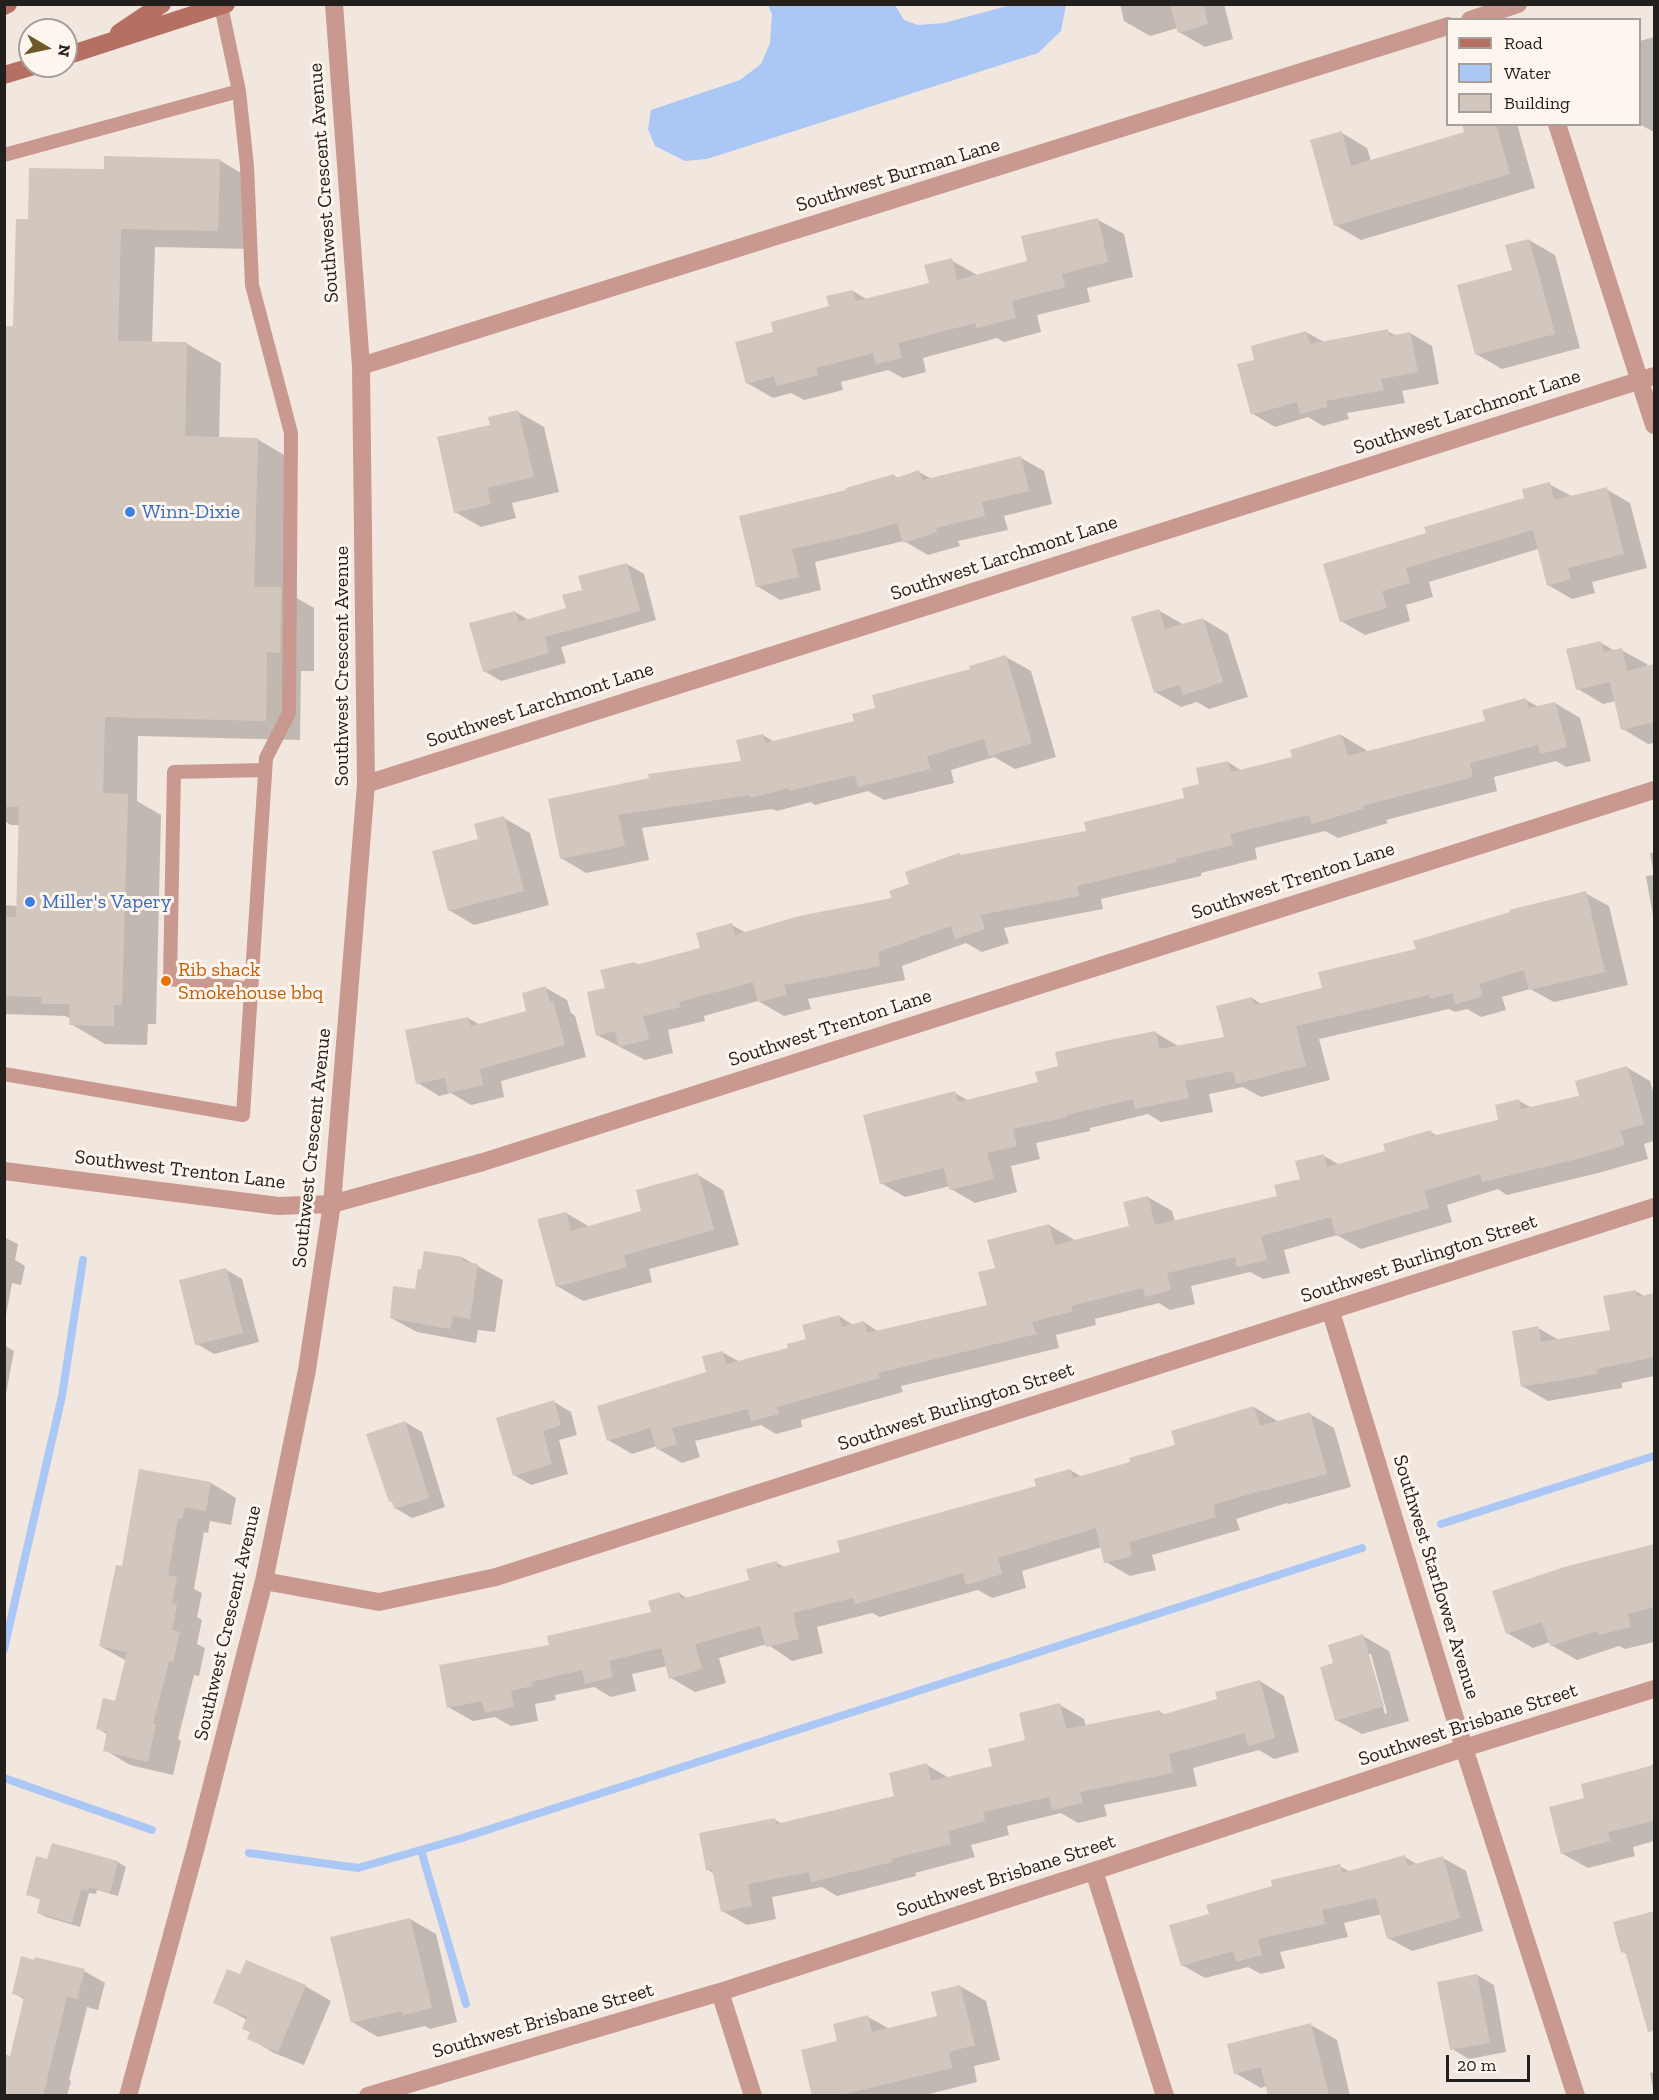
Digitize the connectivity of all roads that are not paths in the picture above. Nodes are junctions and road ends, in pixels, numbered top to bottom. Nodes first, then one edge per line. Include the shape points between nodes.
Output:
1 (162, 4) edge
2 (334, 4) edge
3 (1518, 4) edge
4 (224, 5) edge
5 (1476, 18) edge
6 (1446, 27) edge
7 (102, 44) junction
8 (78, 52) edge
9 (239, 91) junction
10 (1558, 126) edge
11 (4, 154) edge
12 (361, 366) junction
13 (1648, 378) edge
14 (1654, 425) edge
15 (265, 771) junction
16 (366, 784) junction
17 (1654, 790) edge
18 (251, 989) junction
19 (4, 1074) edge
20 (4, 1171) edge
21 (332, 1204) junction
22 (1654, 1207) edge
23 (1331, 1312) junction
24 (264, 1581) junction
25 (1654, 1689) edge
26 (1464, 1748) junction
27 (1094, 1871) junction
28 (720, 1992) junction
29 (131, 2095) edge
30 (368, 2096) edge
31 (753, 2096) edge
32 (1165, 2096) edge
33 (1575, 2096) edge

1 - 7 main road
2 - 12 street, Southwest Crescent Avenue
3 - 5 street
4 - 7 main road
4 - 9 lane
6 - 12 street, Southwest Burman Lane
7 - 8 main road
9 - 11 lane
9 - 15 lane via 252,285 291,434 289,713 266,758
10 - 13 street
12 - 16 street, Southwest Crescent Avenue
13 - 14 street
13 - 16 street, Southwest Larchmont Lane
15 - 18 lane
15 - 18 lane via 174,772 170,979
16 - 21 street, Southwest Crescent Avenue
17 - 21 street, Southwest Trenton Lane via 483,1162
18 - 19 lane via 243,1114
20 - 21 street, Southwest Trenton Lane via 278,1206
21 - 24 street, Southwest Crescent Avenue via 307,1370
22 - 23 street, Southwest Burlington Street
23 - 24 street, Southwest Burlington Street via 496,1576 379,1602
23 - 26 street, Southwest Starflower Avenue
24 - 29 street, Southwest Crescent Avenue
25 - 26 street, Southwest Brisbane Street
26 - 27 street, Southwest Brisbane Street
26 - 33 street, Southwest Starflower Avenue
27 - 28 street, Southwest Brisbane Street
27 - 32 street
28 - 30 street, Southwest Brisbane Street
28 - 31 street

